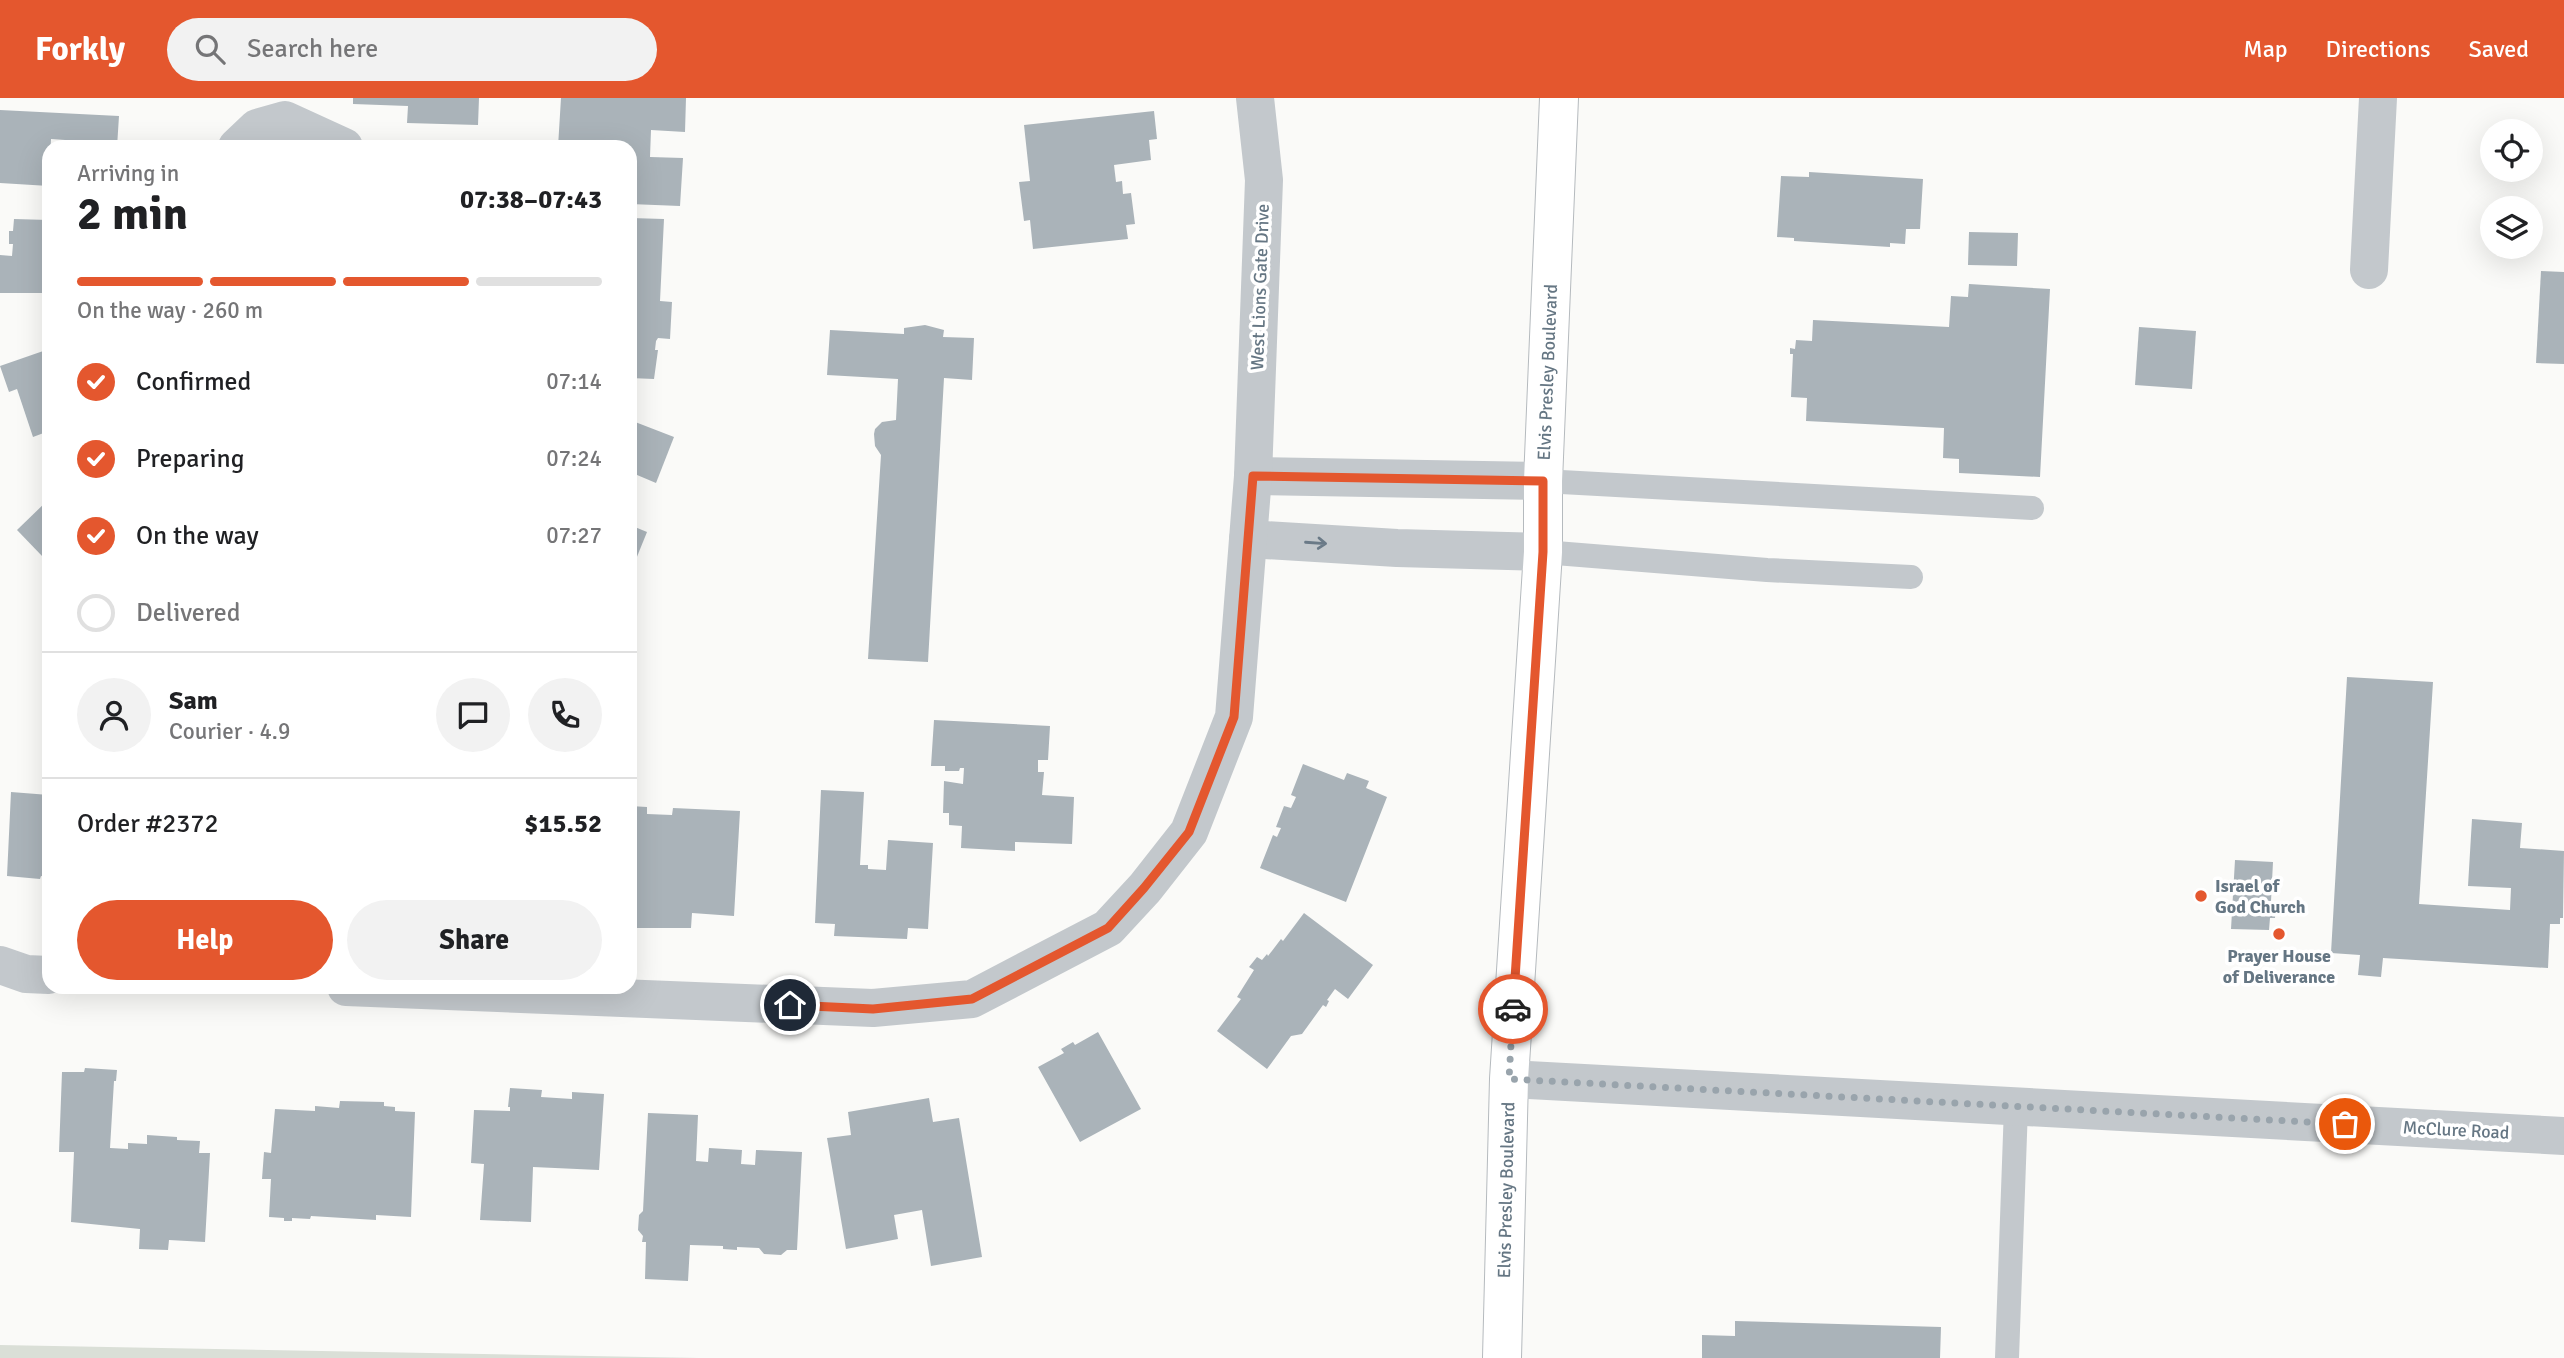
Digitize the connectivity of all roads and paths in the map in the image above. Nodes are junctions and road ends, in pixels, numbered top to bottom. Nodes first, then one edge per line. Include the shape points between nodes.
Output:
1 (1255, 98) edge
2 (1559, 98) edge
3 (2378, 98) edge
4 (286, 109) edge
5 (244, 140) edge
6 (333, 140) edge
7 (2369, 270) dead end
8 (1253, 476) junction
9 (1543, 481) junction
10 (2032, 508) dead end
11 (1248, 539) junction
12 (1543, 552) junction
13 (1911, 577) dead end
14 (0, 965) edge
15 (42, 975) edge
16 (514, 994) edge
17 (1509, 1079) junction
18 (2016, 1107) junction
19 (2564, 1136) edge
20 (1502, 1358) edge
21 (2007, 1358) edge

1 - 8 street, West Lions Gate Drive via 1264,180
2 - 9 main road, Elvis Presley Boulevard
3 - 7 street
4 - 5 street
4 - 6 street
8 - 9 street
8 - 11 street, West Lions Gate Drive
9 - 10 lane
9 - 12 main road, Elvis Presley Boulevard
11 -> 12 street
11 - 16 street, West Lions Gate Drive via 1234,717 1189,832 1108,928 972,999 873,1009
12 - 13 lane
12 - 17 main road, Elvis Presley Boulevard
14 - 15 street
17 - 18 street, McClure Road
17 - 20 main road, Elvis Presley Boulevard
18 - 19 street, McClure Road
18 - 21 lane

